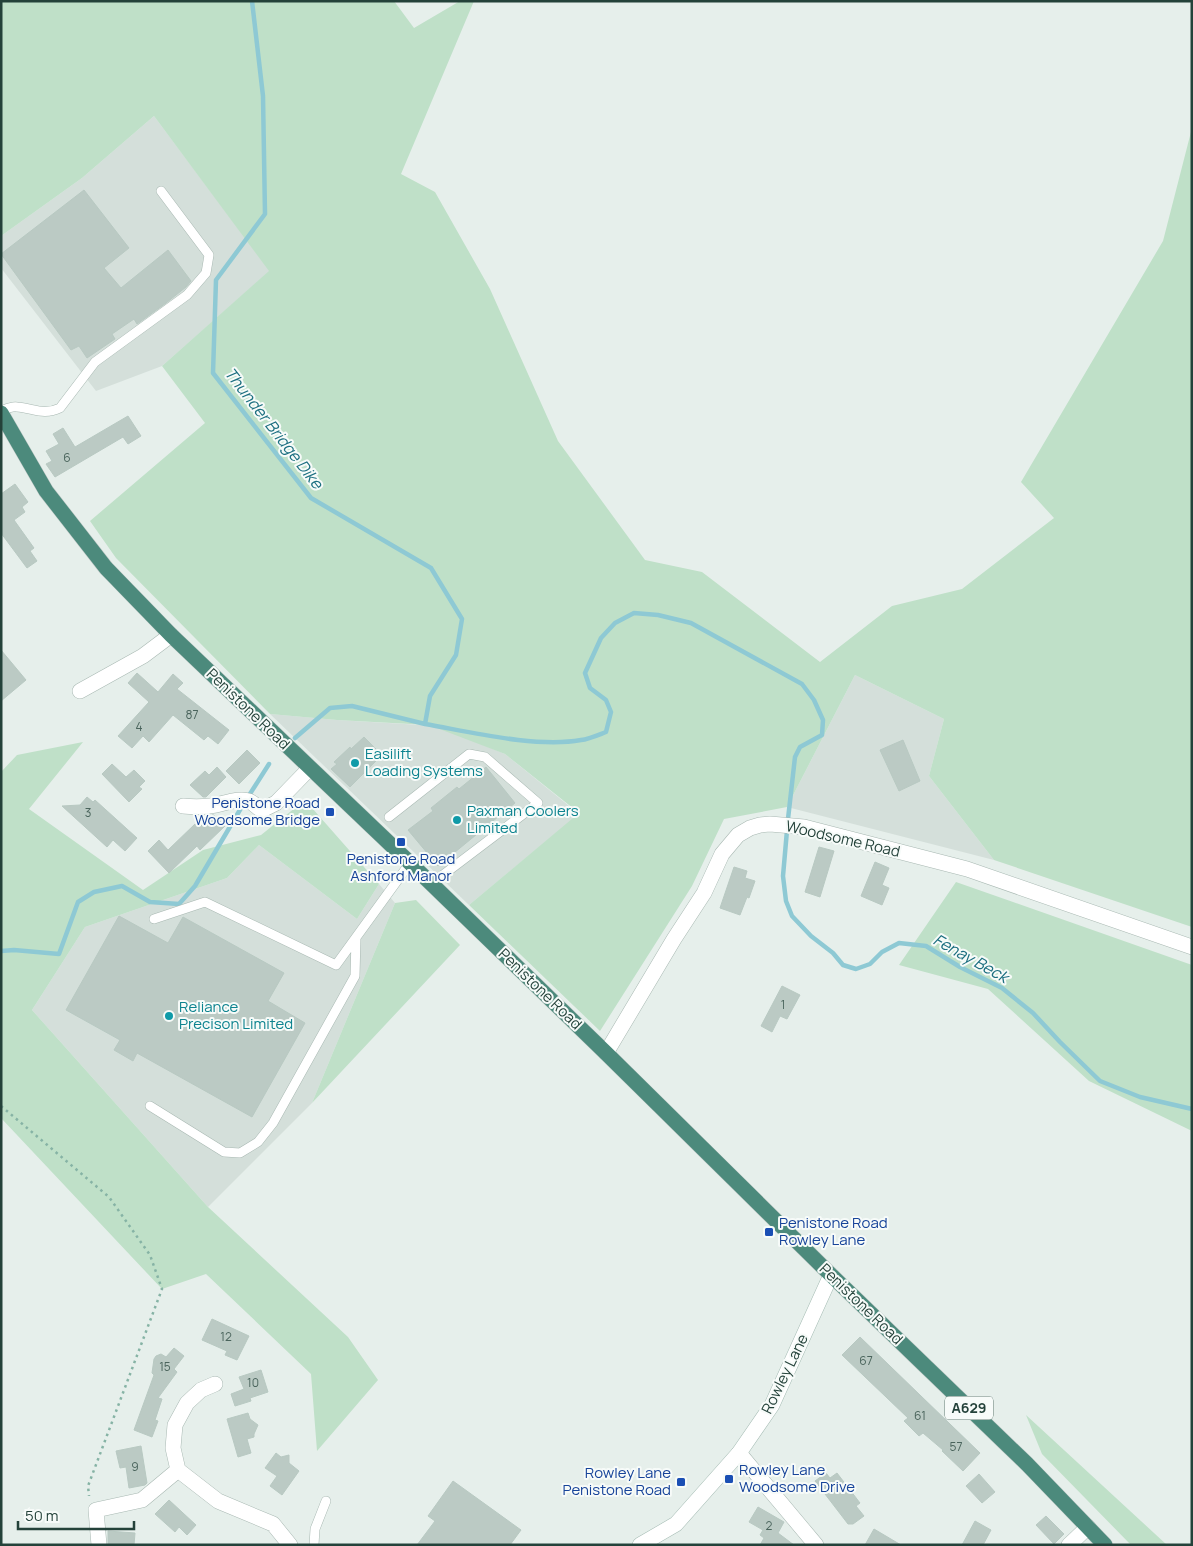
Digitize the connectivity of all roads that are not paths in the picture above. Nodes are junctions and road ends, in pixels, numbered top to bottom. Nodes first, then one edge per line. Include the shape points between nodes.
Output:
1 (161, 191) dead end
2 (1, 412) edge
3 (171, 635) junction
4 (80, 691) dead end
5 (309, 769) junction
6 (183, 806) dead end
7 (390, 817) dead end
8 (410, 863) junction
9 (431, 884) junction
10 (154, 919) dead end
11 (356, 938) junction
12 (1192, 947) edge
13 (606, 1053) junction
14 (150, 1106) dead end
15 (831, 1276) junction
16 (215, 1384) dead end
17 (740, 1453) junction
18 (178, 1470) junction
19 (326, 1500) dead end
20 (1088, 1527) junction
21 (99, 1545) edge
22 (290, 1545) edge
23 (314, 1545) edge
24 (640, 1545) edge
25 (816, 1545) edge
26 (1070, 1545) edge
27 (1105, 1545) edge

1 - 2 lane via 209,255 206,273 187,295 95,362 60,408 42,412 14,406
2 - 3 highway, Penistone Road / A629 via 46,491 106,568
3 - 4 street via 143,656
3 - 5 highway, Penistone Road / A629
5 - 6 street via 276,803 262,810 246,801
5 - 8 highway, Penistone Road / A629
7 - 9 lane via 469,754 485,757 538,803
8 - 9 highway, Penistone Road / A629
8 - 11 lane
9 - 13 highway, Penistone Road / A629
10 - 11 lane via 205,902 336,965
11 - 14 lane via 355,976 273,1123 258,1142 240,1153 224,1152
12 - 13 street, Woodsome Road via 967,869 804,827 760,824 738,835 722,854 704,893
13 - 15 highway, Penistone Road / A629
15 - 17 street, Rowley Lane via 772,1405
15 - 20 highway, Penistone Road / A629
16 - 18 street via 201,1390 187,1403 175,1425 173,1448
17 - 24 street, Rowley Lane via 676,1524
17 - 25 street
18 - 21 street via 142,1500 96,1510
18 - 22 street via 218,1501 273,1524
19 - 23 lane via 315,1529
20 - 26 street
20 - 27 highway, Penistone Road / A629

